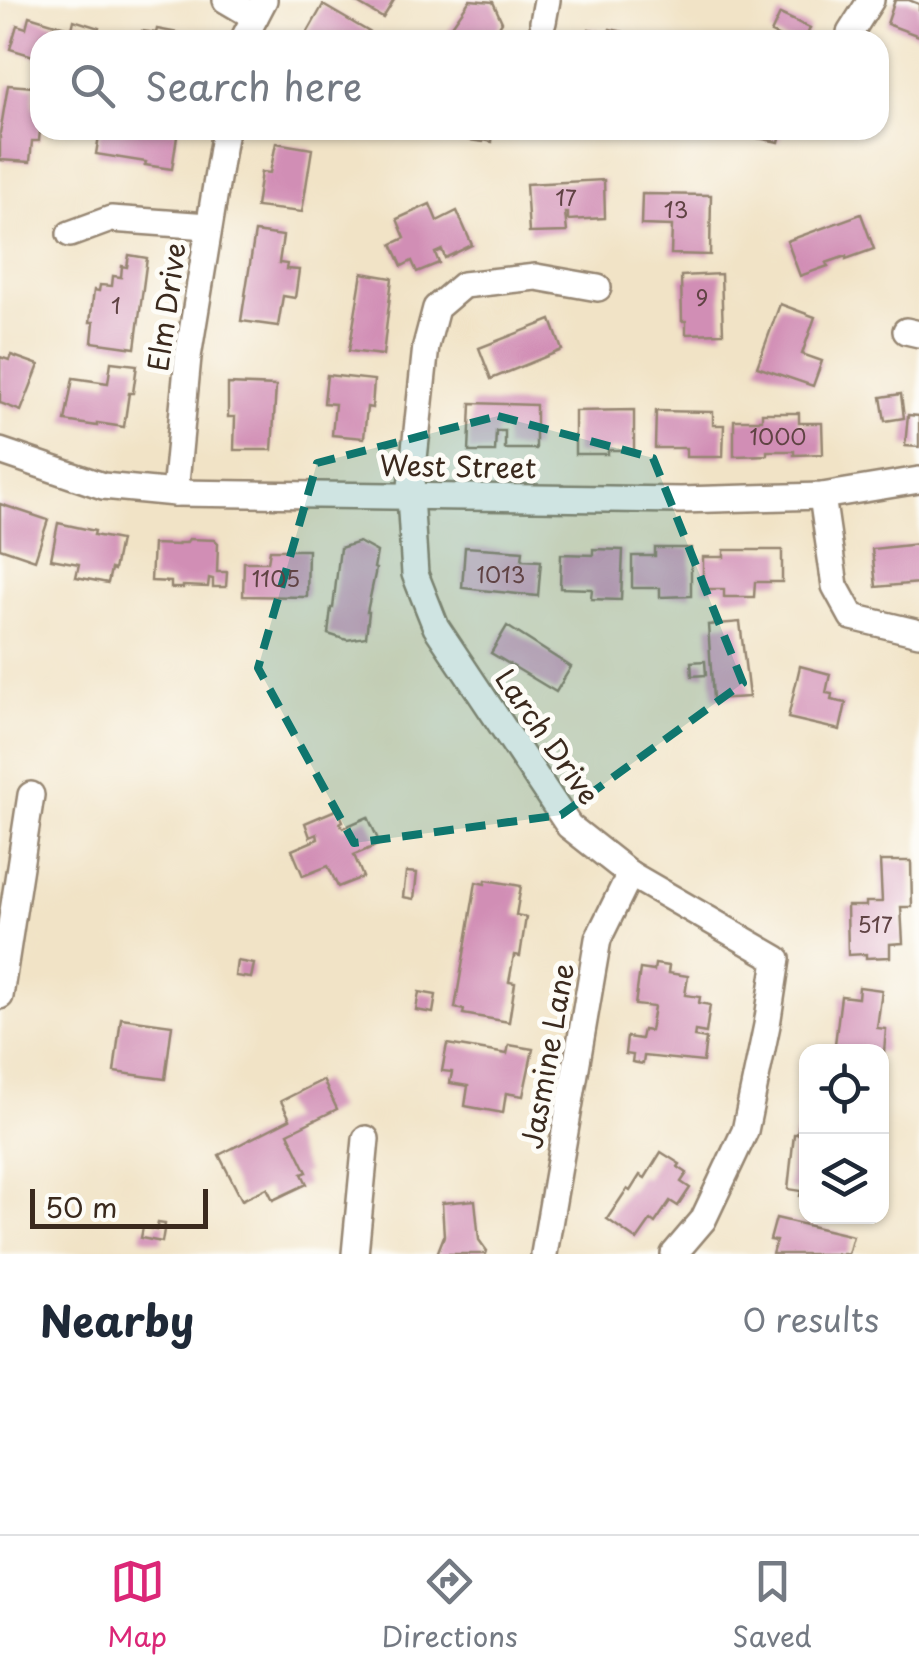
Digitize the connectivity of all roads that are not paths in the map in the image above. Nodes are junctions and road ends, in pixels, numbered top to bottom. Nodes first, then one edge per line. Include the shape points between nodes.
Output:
1 (226, 0) edge
2 (870, 0) edge
3 (254, 19) edge
4 (852, 30) edge
5 (222, 140) edge
6 (208, 226) junction
7 (70, 234) dead end
8 (598, 288) dead end
9 (0, 451) edge
10 (919, 480) edge
11 (175, 492) junction
12 (410, 496) junction
13 (822, 496) junction
14 (919, 633) edge
15 (31, 794) dead end
16 (630, 874) junction
17 (0, 996) edge
18 (366, 1139) dead end
19 (355, 1254) edge
20 (544, 1254) edge
21 (674, 1254) edge

1 - 3 street
2 - 4 street
5 - 6 street, Elm Drive
6 - 7 street via 111,218
6 - 11 street, Elm Drive
8 - 12 street, Larch Drive via 536,277 463,285 436,308
9 - 11 street, West Street via 103,486
10 - 13 street, West Street
11 - 12 street, West Street
12 - 13 street, West Street
12 - 16 street, Larch Drive via 415,574 436,627 570,826
13 - 14 street via 835,586 852,617
15 - 17 street
16 - 20 street, Jasmine Lane via 598,939
16 - 21 street, Larch Drive via 777,959 745,1130 703,1220
18 - 19 street

